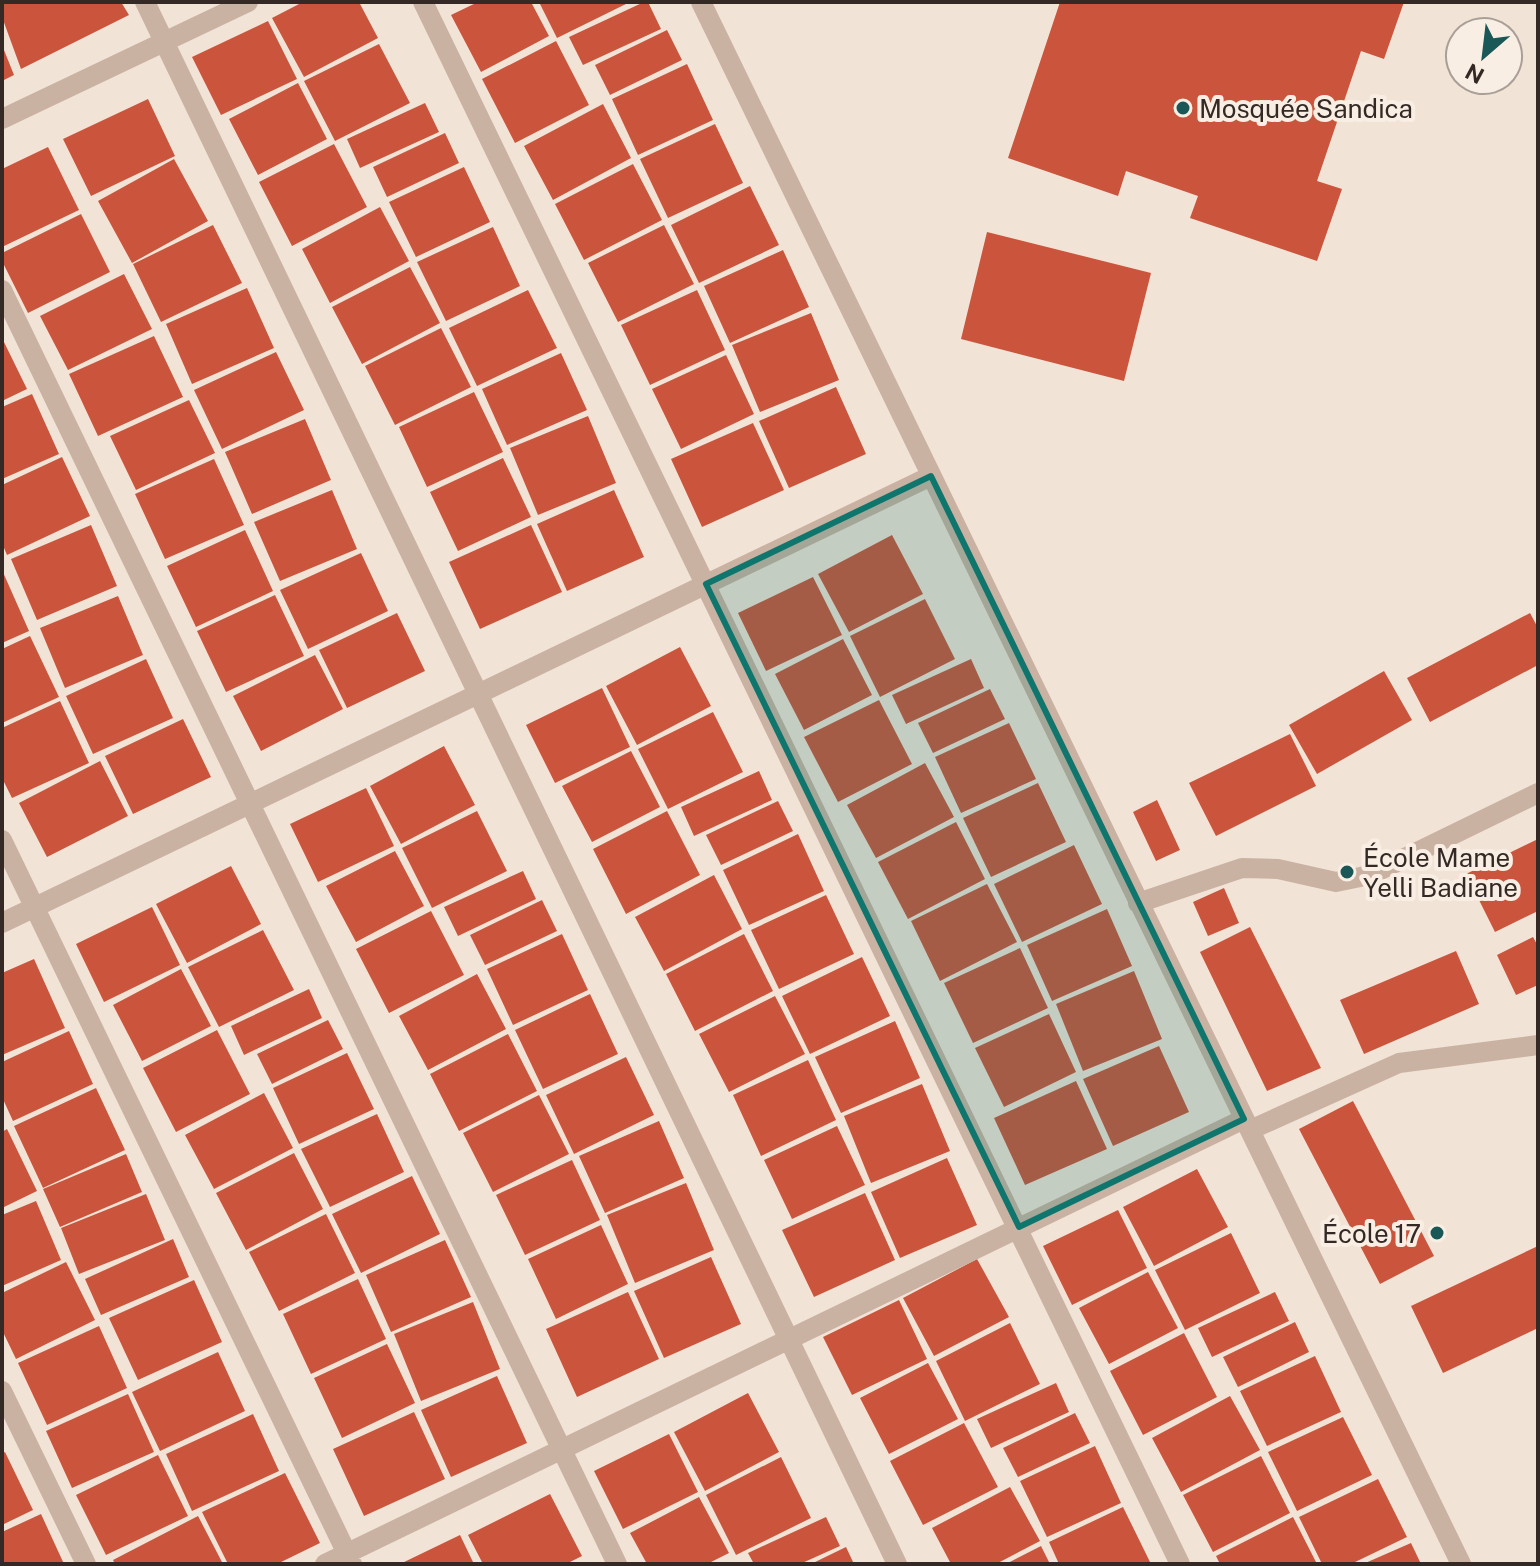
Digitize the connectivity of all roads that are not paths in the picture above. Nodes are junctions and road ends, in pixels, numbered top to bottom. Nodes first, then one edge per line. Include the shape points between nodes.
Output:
1 (145, 2) edge
2 (248, 2) edge
3 (423, 2) edge
4 (701, 2) edge
5 (164, 42) junction
6 (2, 119) edge
7 (2, 290) edge
8 (931, 476) junction
9 (706, 584) junction
10 (478, 694) junction
11 (1538, 793) edge
12 (250, 804) junction
13 (2, 840) edge
14 (1138, 903) junction
15 (35, 907) junction
16 (2, 923) edge
17 (1538, 1045) edge
18 (1247, 1124) junction
19 (1019, 1227) junction
20 (790, 1338) junction
21 (2, 1391) edge
22 (562, 1449) junction
23 (350, 1559) edge
24 (86, 1564) edge
25 (325, 1564) edge
26 (617, 1564) edge
27 (897, 1564) edge
28 (1180, 1564) edge
29 (1461, 1564) edge

1 - 5 street
2 - 5 street
3 - 9 street
4 - 8 street
5 - 6 street
5 - 10 street
7 - 12 street
8 - 9 street
8 - 14 street
9 - 10 street
9 - 19 street
10 - 12 street
10 - 20 street
11 - 14 street via 1370,875 1336,882 1278,869 1242,868
12 - 15 street
12 - 22 street
13 - 15 street
14 - 18 street
15 - 16 street
15 - 23 street
17 - 18 street via 1399,1063
18 - 19 street
18 - 29 street
19 - 20 street
19 - 28 street
20 - 22 street
20 - 27 street
21 - 24 street
22 - 23 street
22 - 26 street
23 - 25 street

